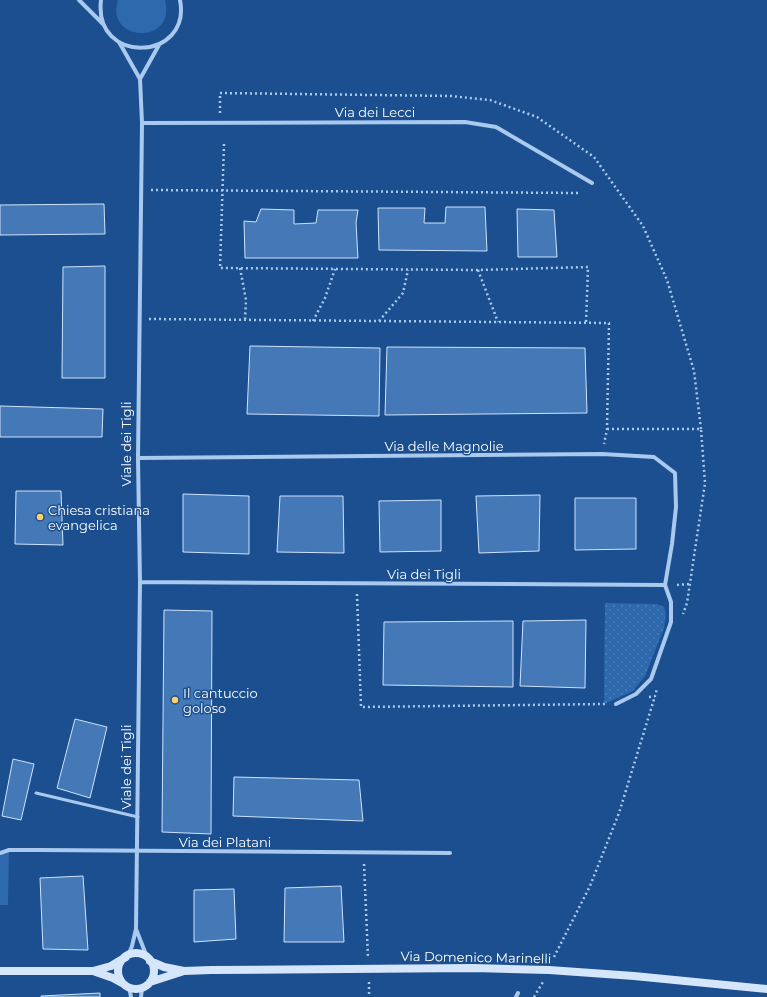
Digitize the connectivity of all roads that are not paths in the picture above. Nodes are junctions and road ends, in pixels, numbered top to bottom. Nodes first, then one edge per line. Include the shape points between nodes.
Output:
1 (79, 0) edge
2 (101, 0) edge
3 (180, 0) edge
4 (105, 27) junction
5 (119, 42) junction
6 (159, 44) junction
7 (140, 79) junction
8 (142, 123) junction
9 (592, 183) dead end
10 (138, 458) junction
11 (140, 582) junction
12 (665, 585) junction
13 (616, 704) road end
14 (36, 794) dead end
15 (138, 817) junction
16 (137, 851) junction
17 (0, 853) edge
18 (450, 853) dead end
19 (136, 928) junction
20 (127, 957) junction
21 (149, 959) junction
22 (0, 971) edge
23 (93, 971) junction
24 (184, 971) junction
25 (150, 982) junction
26 (126, 985) junction
27 (142, 988) junction
28 (767, 989) edge
29 (518, 992) dead end
30 (130, 997) edge
31 (141, 997) edge
32 (516, 997) edge

1 - 4 street
2 - 4 street via 101,14
3 - 6 street via 179,23 170,37
4 - 5 street
5 - 6 street via 141,49
5 - 7 street, Viale dei Tigli
6 - 7 street
7 - 8 street, Viale dei Tigli
8 - 9 street, Via dei Lecci via 465,122 496,127
8 - 10 street, Viale dei Tigli
10 - 11 street, Viale dei Tigli
10 - 12 street, Via delle Magnolie via 602,454 654,457 675,474 676,507
11 - 12 street, Via dei Tigli
11 - 15 street, Viale dei Tigli
12 - 13 street via 671,602 671,622 651,679 636,694
14 - 15 lane
15 - 16 street, Viale dei Tigli
16 - 17 street, Via dei Platani via 9,850
16 - 18 street, Via dei Platani
16 - 19 street, Viale dei Tigli
19 - 20 street, Viale dei Tigli
19 - 21 street, Viale dei Tigli
20 - 21 street via 136,954
20 - 23 street via 111,966
20 - 26 street, Viale dei Tigli via 122,961 118,972
21 - 24 street, Via Domenico Marinelli via 164,967
21 - 25 street, Viale dei Tigli via 154,972
22 - 23 street
23 - 26 street
24 - 25 street, Via Domenico Marinelli
24 - 28 street, Via Domenico Marinelli via 474,968 549,970
25 - 27 street
26 - 27 street via 136,989
26 - 30 street, Viale dei Tigli
27 - 31 street
29 - 32 street

